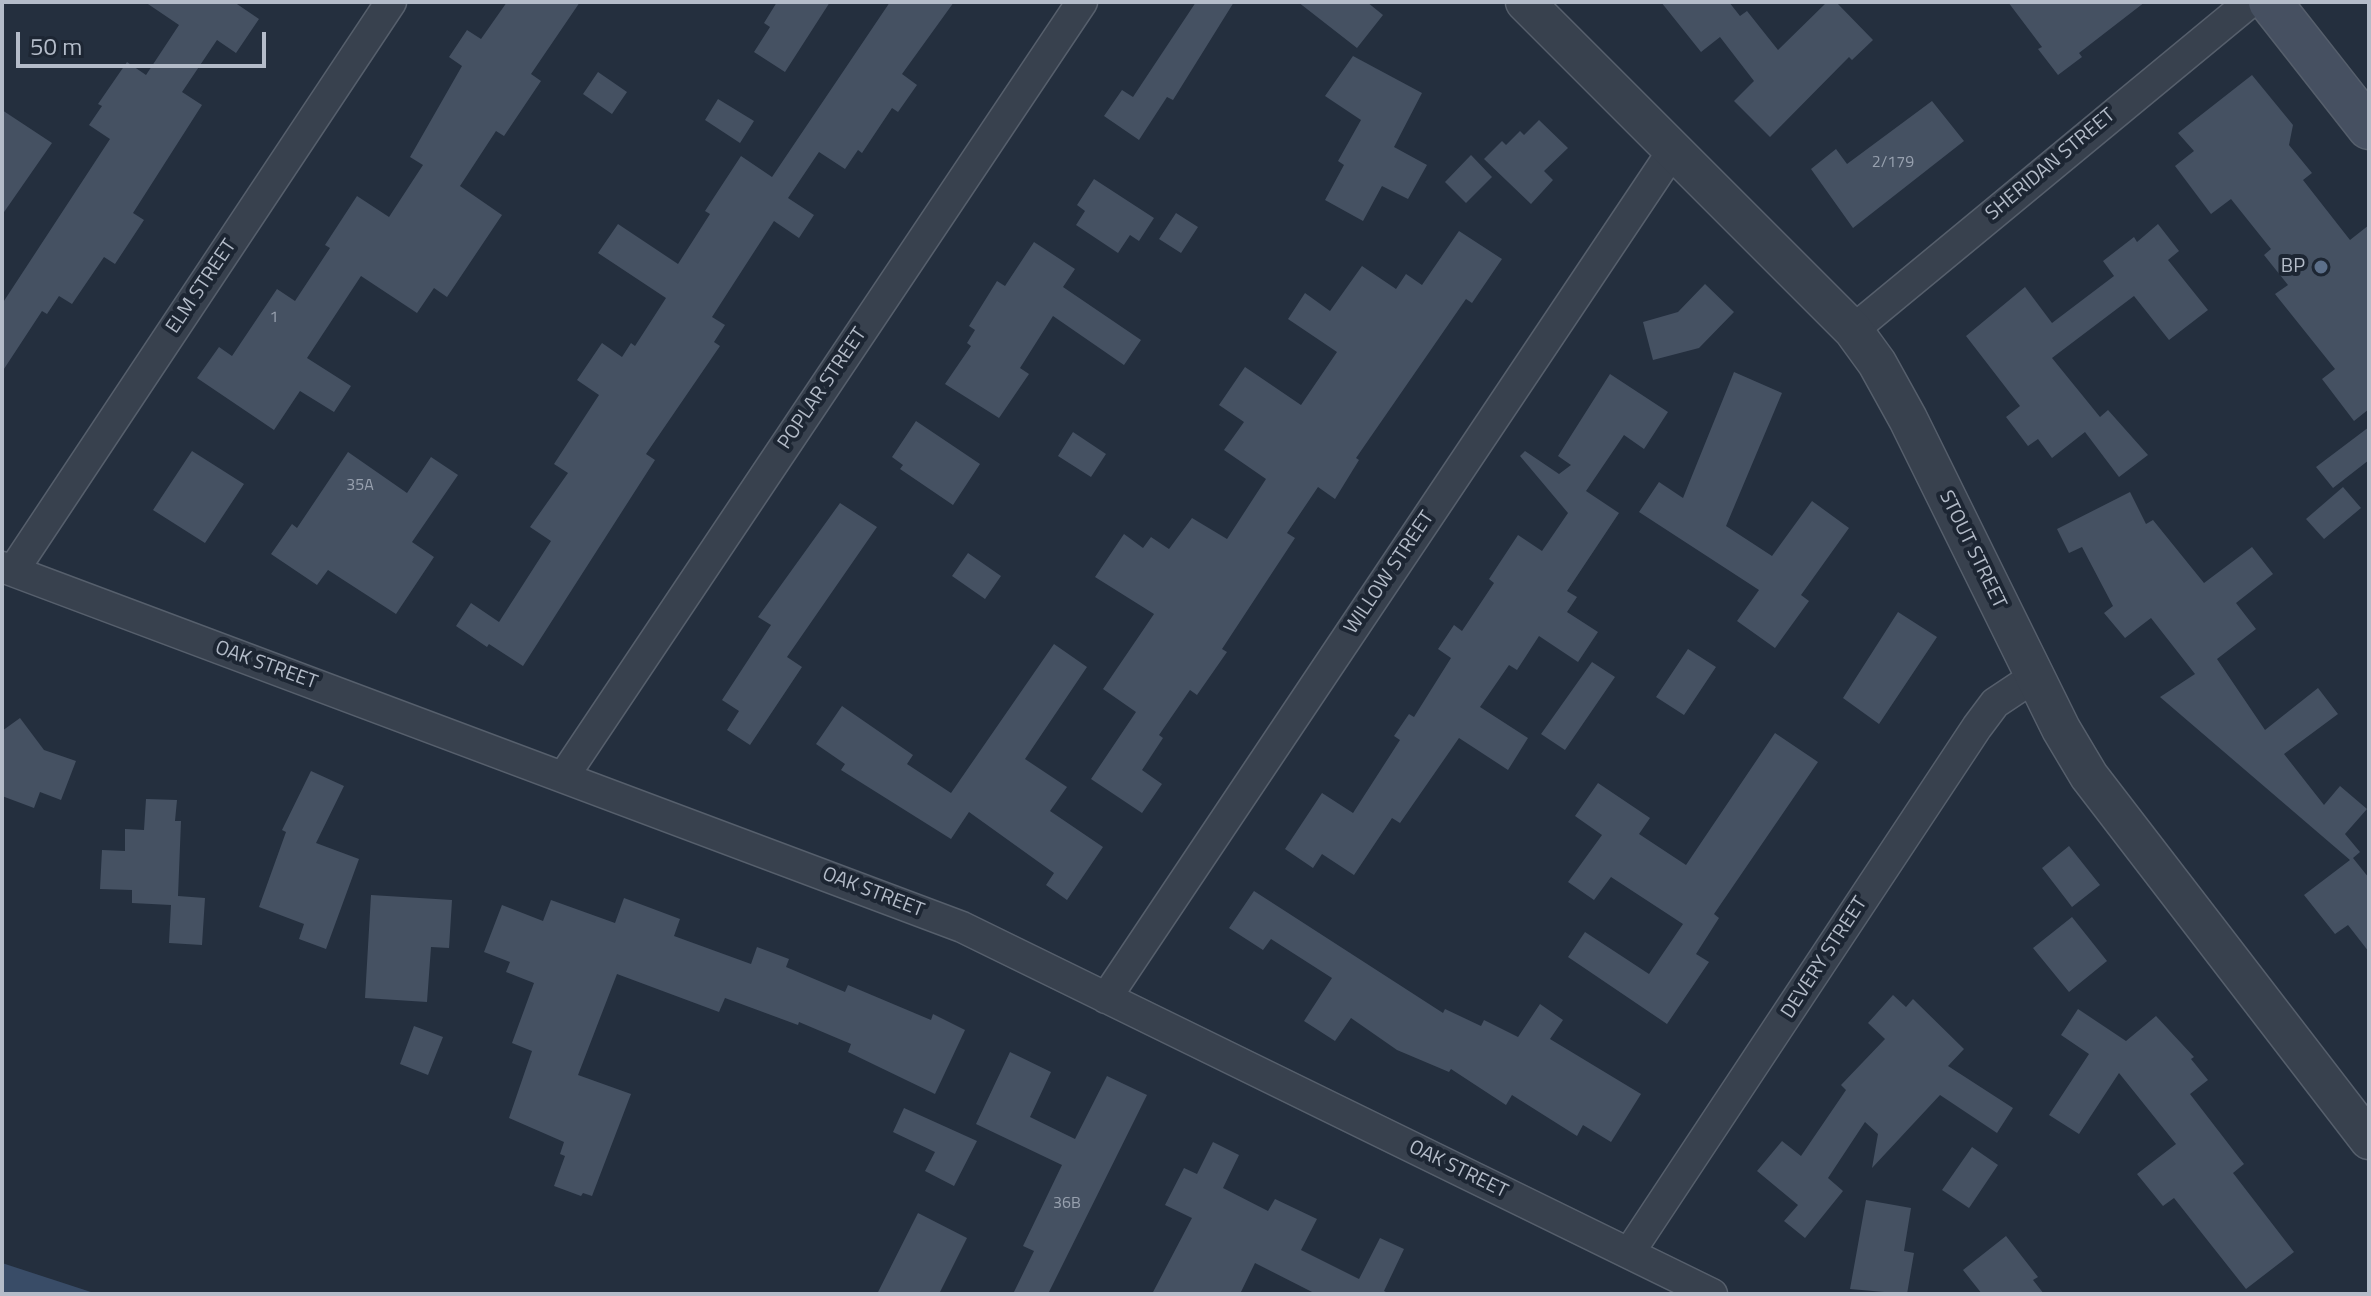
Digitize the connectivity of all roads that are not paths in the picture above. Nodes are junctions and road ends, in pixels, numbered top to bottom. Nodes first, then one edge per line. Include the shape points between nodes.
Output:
1 (391, 2) edge
2 (1082, 2) edge
3 (1525, 2) edge
4 (2250, 2) edge
5 (2270, 2) edge
6 (2369, 128) edge
7 (1674, 149) junction
8 (1853, 330) junction
9 (8, 569) edge
10 (2034, 677) junction
11 (564, 776) junction
12 (1106, 998) junction
13 (2369, 1140) edge
14 (1629, 1253) junction
15 (1712, 1294) edge

1 - 9 street, ELM STREET
2 - 11 street, POPLAR STREET
3 - 7 street, STOUT STREET
4 - 8 street, SHERIDAN STREET
5 - 6 main road
7 - 8 street, STOUT STREET
7 - 12 street, WILLOW STREET
8 - 10 street, STOUT STREET via 1908,419
9 - 11 street, OAK STREET
10 - 13 street, STOUT STREET via 2089,776
10 - 14 street, DEVERY STREET via 1995,703 1977,727
11 - 12 street, OAK STREET via 962,927
12 - 14 street, OAK STREET
14 - 15 street, OAK STREET

